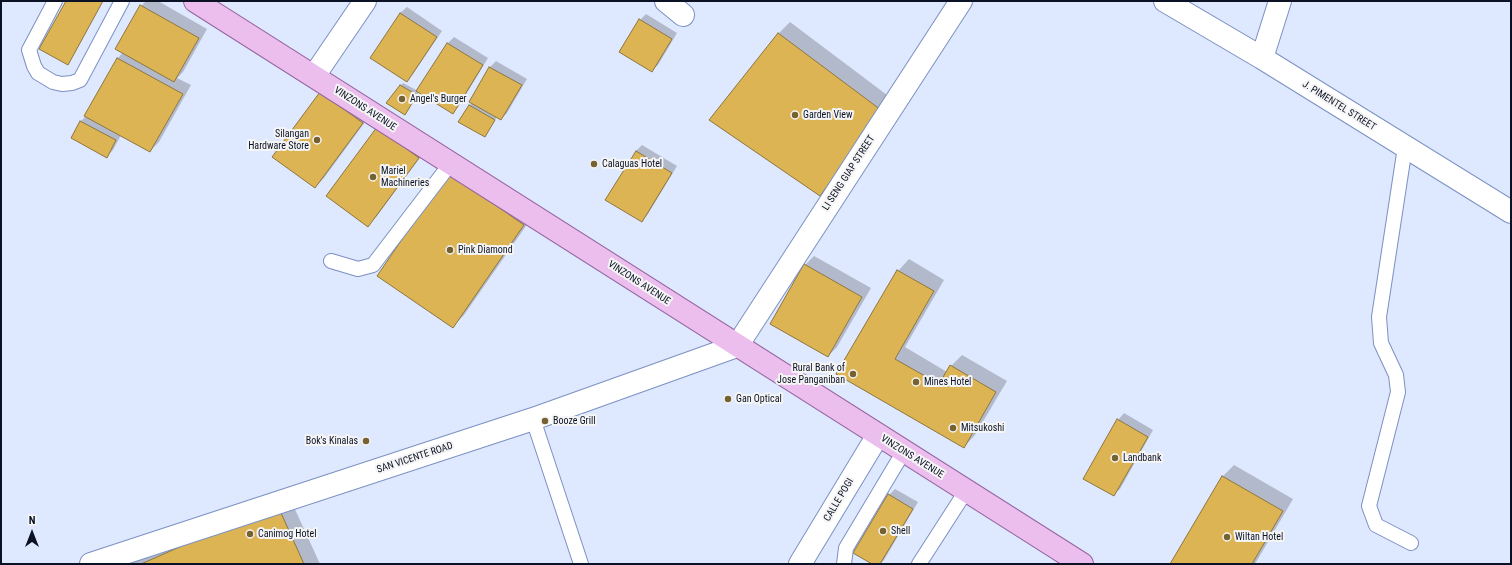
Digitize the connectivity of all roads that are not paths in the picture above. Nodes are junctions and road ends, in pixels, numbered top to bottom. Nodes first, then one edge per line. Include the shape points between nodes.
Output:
1 (55, 1) edge
2 (122, 1) edge
3 (195, 1) edge
4 (365, 1) edge
5 (666, 1) edge
6 (961, 1) edge
7 (1165, 1) edge
8 (1280, 1) edge
9 (683, 15) dead end
10 (1262, 58) junction
11 (314, 76) junction
12 (1405, 147) junction
13 (451, 163) junction
14 (1511, 212) edge
15 (331, 261) dead end
16 (737, 346) junction
17 (533, 419) junction
18 (878, 435) junction
19 (904, 451) junction
20 (966, 491) junction
21 (1411, 543) dead end
22 (91, 564) edge
23 (581, 564) edge
24 (800, 564) edge
25 (844, 564) edge
26 (919, 564) edge
27 (1082, 564) edge

1 - 2 lane via 29,50 30,59 38,73 62,84 80,80
3 - 11 main road, VINZONS AVENUE
4 - 11 street
5 - 9 street
6 - 16 street, LI SENG GIAP STREET
7 - 10 street, J. PIMENTEL STREET
8 - 10 street
10 - 12 street, J. PIMENTEL STREET
11 - 13 main road, VINZONS AVENUE
12 - 14 street, J. PIMENTEL STREET
12 - 21 lane via 1379,317 1381,343 1396,375 1398,392 1370,506 1376,524
13 - 15 lane via 373,265 358,269
13 - 16 main road, VINZONS AVENUE
16 - 17 street, SAN VICENTE ROAD
16 - 18 main road, VINZONS AVENUE
17 - 22 street, SAN VICENTE ROAD
17 - 23 lane
18 - 19 main road, VINZONS AVENUE
18 - 24 street, CALLE POGI
19 - 20 main road, VINZONS AVENUE
19 - 25 lane via 846,548
20 - 26 lane
20 - 27 main road, VINZONS AVENUE

